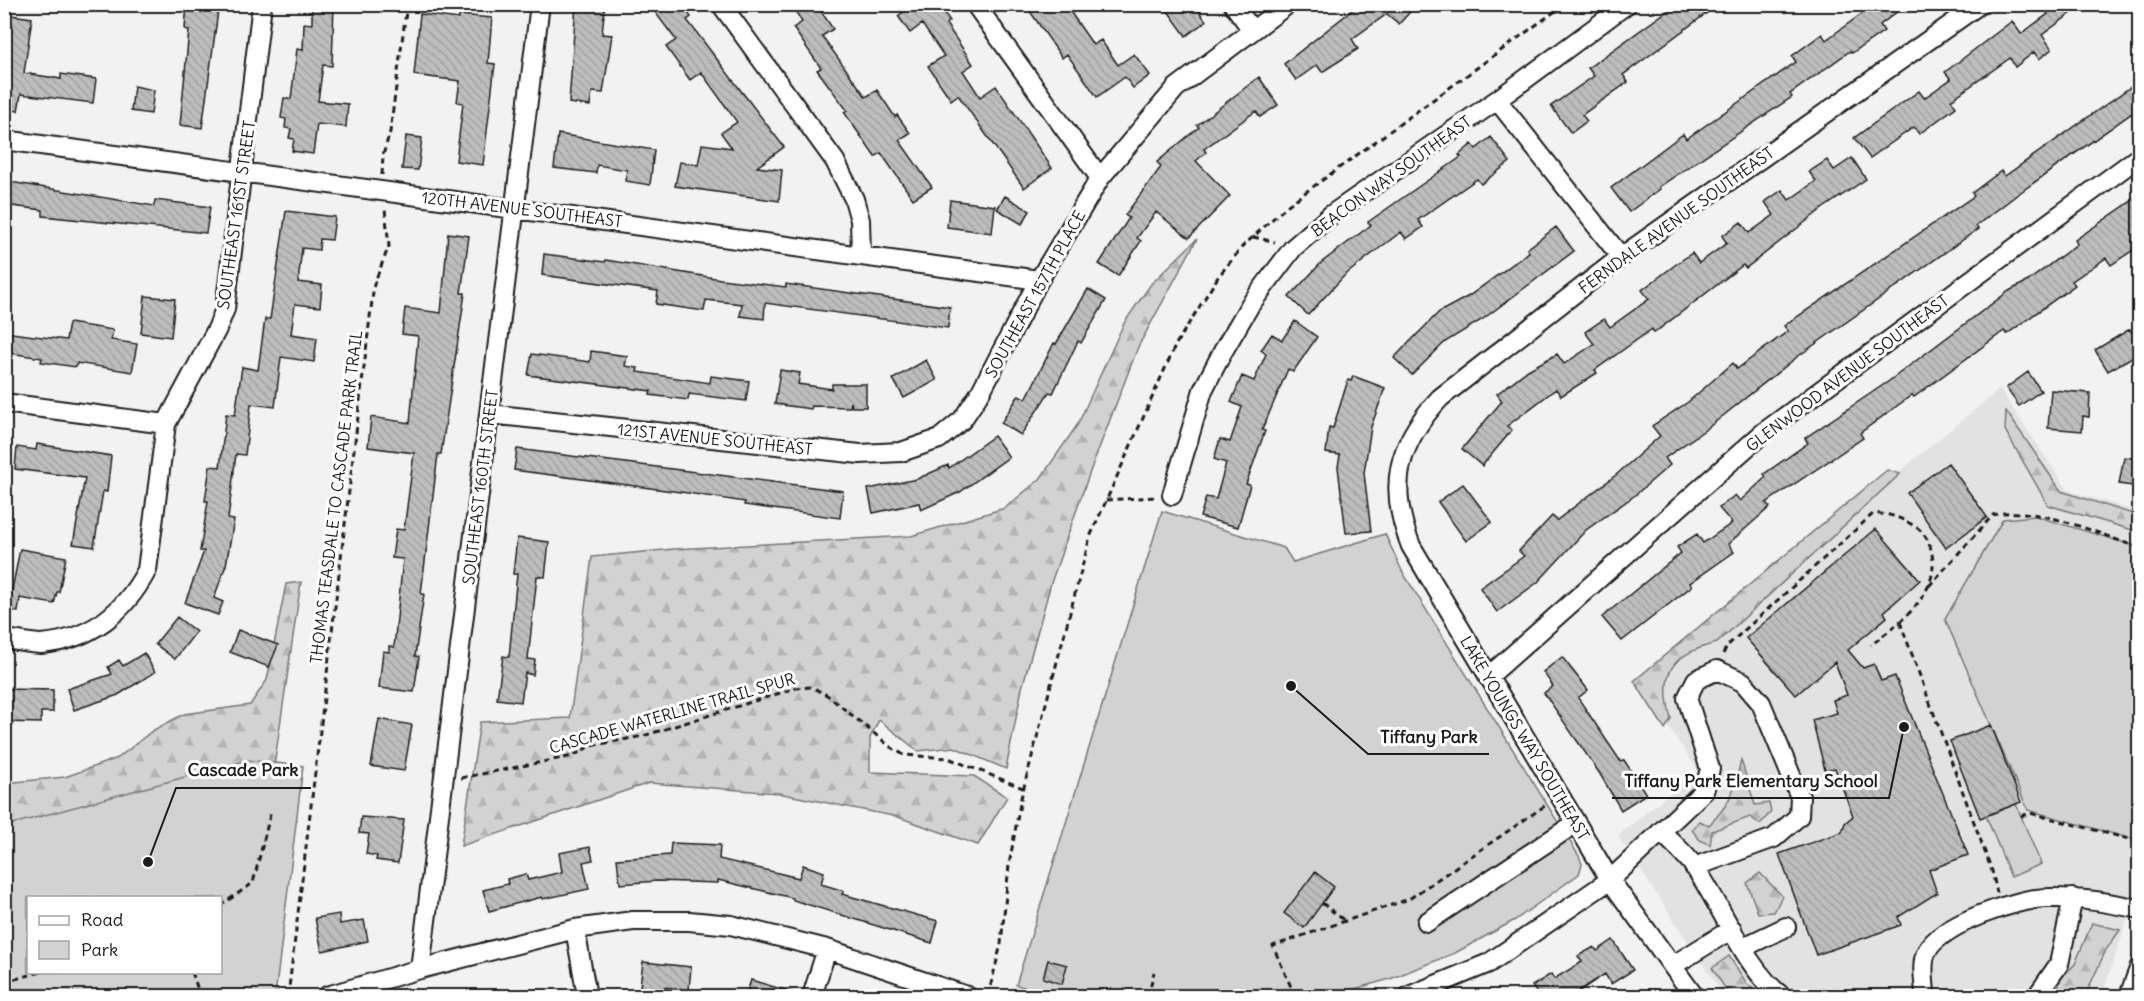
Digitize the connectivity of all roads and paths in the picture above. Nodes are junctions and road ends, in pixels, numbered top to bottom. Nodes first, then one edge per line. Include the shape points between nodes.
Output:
1 (262, 4) edge
2 (407, 4) edge
3 (540, 4) edge
4 (721, 4) edge
5 (975, 4) edge
6 (1233, 4) edge
7 (1288, 4) edge
8 (1627, 4) edge
9 (1980, 4) edge
10 (1252, 30) junction
11 (1497, 100) junction
12 (4, 140) edge
13 (2139, 156) edge
14 (243, 173) junction
15 (1100, 178) junction
16 (382, 190) junction
17 (515, 207) junction
18 (861, 255) junction
19 (1621, 257) junction
20 (1038, 280) junction
21 (4, 404) edge
22 (490, 414) junction
23 (166, 424) junction
24 (939, 439) joint
25 (1400, 463) joint
26 (1172, 495) joint
27 (1107, 500) dead end
28 (2139, 548) edge
29 (1928, 587) junction
30 (1900, 621) junction
31 (4, 639) edge
32 (1871, 645) dead end
33 (1717, 670) junction
34 (1488, 677) junction
35 (444, 779) junction
36 (1023, 788) dead end
37 (1560, 796) junction
38 (271, 811) dead end
39 (2021, 816) dead end
40 (1576, 823) junction
41 (1661, 831) junction
42 (2139, 842) edge
43 (1694, 867) junction
44 (1610, 880) junction
45 (2073, 898) junction
46 (1322, 903) dead end
47 (222, 905) edge
48 (2000, 909) junction
49 (2139, 909) edge
50 (1345, 921) junction
51 (1427, 922) dead end
52 (1786, 927) dead end
53 (1732, 928) junction
54 (574, 929) junction
55 (1744, 947) junction
56 (827, 949) junction
57 (1672, 966) junction
58 (420, 969) junction
59 (2139, 970) edge
60 (1154, 972) dead end
61 (34, 974) edge
62 (193, 974) edge
63 (4, 982) edge
64 (963, 995) edge
65 (200, 996) edge
66 (288, 996) edge
67 (327, 996) edge
68 (587, 996) edge
69 (812, 996) edge
70 (1148, 996) edge
71 (1295, 996) edge
72 (1409, 996) edge
73 (1694, 996) edge
74 (1782, 996) edge
75 (1925, 996) edge
76 (2037, 996) edge
77 (2129, 996) edge

1 - 14 street, SOUTHEAST 161ST STREET
2 - 16 path, THOMAS TEASDALE TO CASCADE PARK TRAIL via 390,132 382,155
3 - 17 street, SOUTHEAST 160TH STREET
4 - 18 street via 835,160 860,220
5 - 15 street
6 - 10 street
7 - 10 street, SOUTHEAST 157TH PLACE
8 - 11 street, BEACON WAY SOUTHEAST
9 - 19 street, FERNDALE AVENUE SOUTHEAST
10 - 15 street, SOUTHEAST 157TH PLACE via 1176,88
11 - 19 street
11 - 26 street, BEACON WAY SOUTHEAST via 1331,215 1293,249 1250,305 1203,390
12 - 14 street, 120TH AVENUE SOUTHEAST
13 - 34 street, GLENWOOD AVENUE SOUTHEAST via 1764,432
14 - 16 street, 120TH AVENUE SOUTHEAST
14 - 23 street, SOUTHEAST 161ST STREET via 225,309
15 - 20 street, SOUTHEAST 157TH PLACE
16 - 17 street, 120TH AVENUE SOUTHEAST
16 - 66 path, THOMAS TEASDALE TO CASCADE PARK TRAIL via 389,246 374,284
17 - 18 street, 120TH AVENUE SOUTHEAST
17 - 22 street, SOUTHEAST 160TH STREET
18 - 20 street, 120TH AVENUE SOUTHEAST
19 - 25 street, FERNDALE AVENUE SOUTHEAST via 1440,398 1419,421
20 - 24 street, SOUTHEAST 157TH PLACE via 980,393 962,420
21 - 23 street
22 - 24 street, 121ST AVENUE SOUTHEAST via 860,454 901,452
22 - 35 street, SOUTHEAST 160TH STREET
23 - 31 street, SOUTHEAST 161ST STREET via 147,570 137,590 112,617 80,637 40,644
25 - 34 street, LAKE YOUNGS WAY SOUTHEAST via 1400,506 1411,546
26 - 27 path
28 - 29 path via 2032,513 2001,513 1992,515
29 - 30 path
29 - 33 path via 1934,562 1922,531 1887,513 1873,514 1726,646
30 - 32 path
30 - 48 path via 1992,872
33 - 41 street via 1696,680 1687,698 1708,760 1709,781 1704,791
33 - 43 street via 1743,682 1761,703 1800,797 1799,816 1774,838
34 - 37 street, LAKE YOUNGS WAY SOUTHEAST
35 - 36 path, CASCADE WATERLINE TRAIL SPUR via 467,778 573,756 590,746 643,736 796,687 811,687 904,755 948,758
35 - 58 street, SOUTHEAST 160TH STREET
37 - 40 street, LAKE YOUNGS WAY SOUTHEAST
37 - 50 path via 1409,899
38 - 47 path via 253,883
39 - 42 path via 2030,813
40 - 44 street, LAKE YOUNGS WAY SOUTHEAST
40 - 51 street
41 - 43 street
41 - 44 street
43 - 53 street
44 - 57 street, LAKE YOUNGS WAY SOUTHEAST
44 - 72 street via 1489,963
45 - 48 street via 2044,898
45 - 49 street
45 - 76 street via 2059,964
46 - 50 path
48 - 75 street via 1950,930 1930,946 1924,958
50 - 71 path via 1273,946
52 - 55 street
53 - 55 street
53 - 57 street
54 - 56 street via 633,921 689,921 730,925
54 - 58 street
54 - 68 street
55 - 74 street via 1768,984
56 - 64 street
56 - 69 street
57 - 73 street, LAKE YOUNGS WAY SOUTHEAST
58 - 67 street
59 - 77 street
60 - 70 path
61 - 63 path
62 - 65 path

